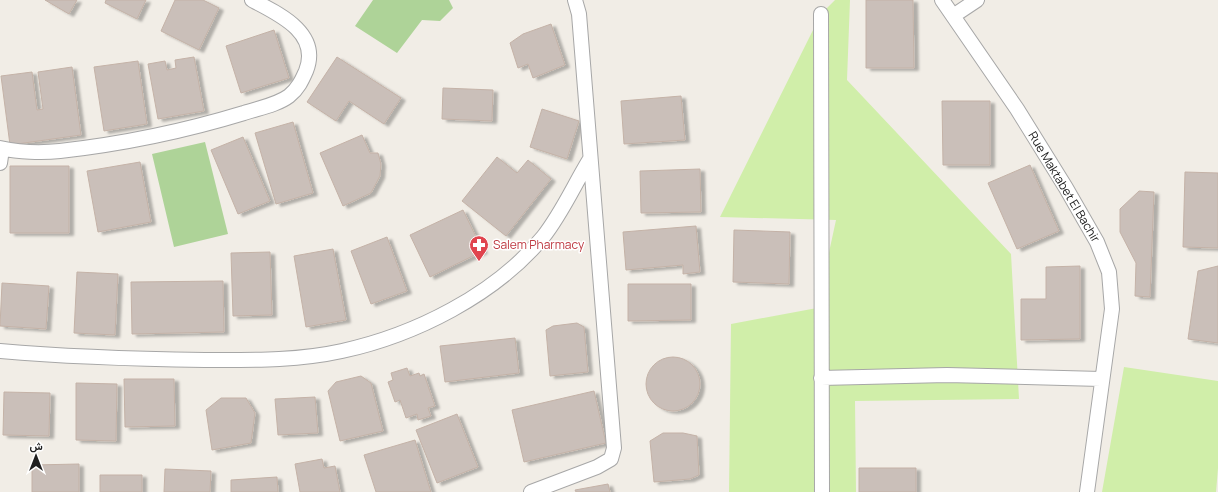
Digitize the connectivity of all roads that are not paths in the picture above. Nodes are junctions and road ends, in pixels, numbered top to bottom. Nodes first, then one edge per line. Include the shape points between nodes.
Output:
1 (252, 0) edge
2 (575, 0) edge
3 (942, 0) edge
4 (977, 0) edge
5 (821, 14) dead end
6 (953, 16) junction
7 (1, 148) edge
8 (590, 159) junction
9 (0, 163) edge
10 (0, 351) edge
11 (821, 378) junction
12 (1101, 379) junction
13 (531, 492) edge
14 (822, 492) edge
15 (1087, 492) edge

1 - 7 street via 292,23 303,35 308,50 308,65 302,82 290,95 274,104 230,117 133,140 59,151
2 - 8 street via 579,14 588,108
3 - 6 street, Rue Maktabet El Bachir
4 - 6 street
5 - 11 street
6 - 12 street, Rue Maktabet El Bachir via 1017,109 1097,242 1109,272 1112,309
7 - 9 street
8 - 10 street via 563,208 543,236 498,281 425,323 377,341 342,351 272,359 128,358
8 - 13 street via 613,430 613,456 597,467
11 - 12 street via 947,375
11 - 14 street
12 - 15 street, Rue Maktabet El Bachir

